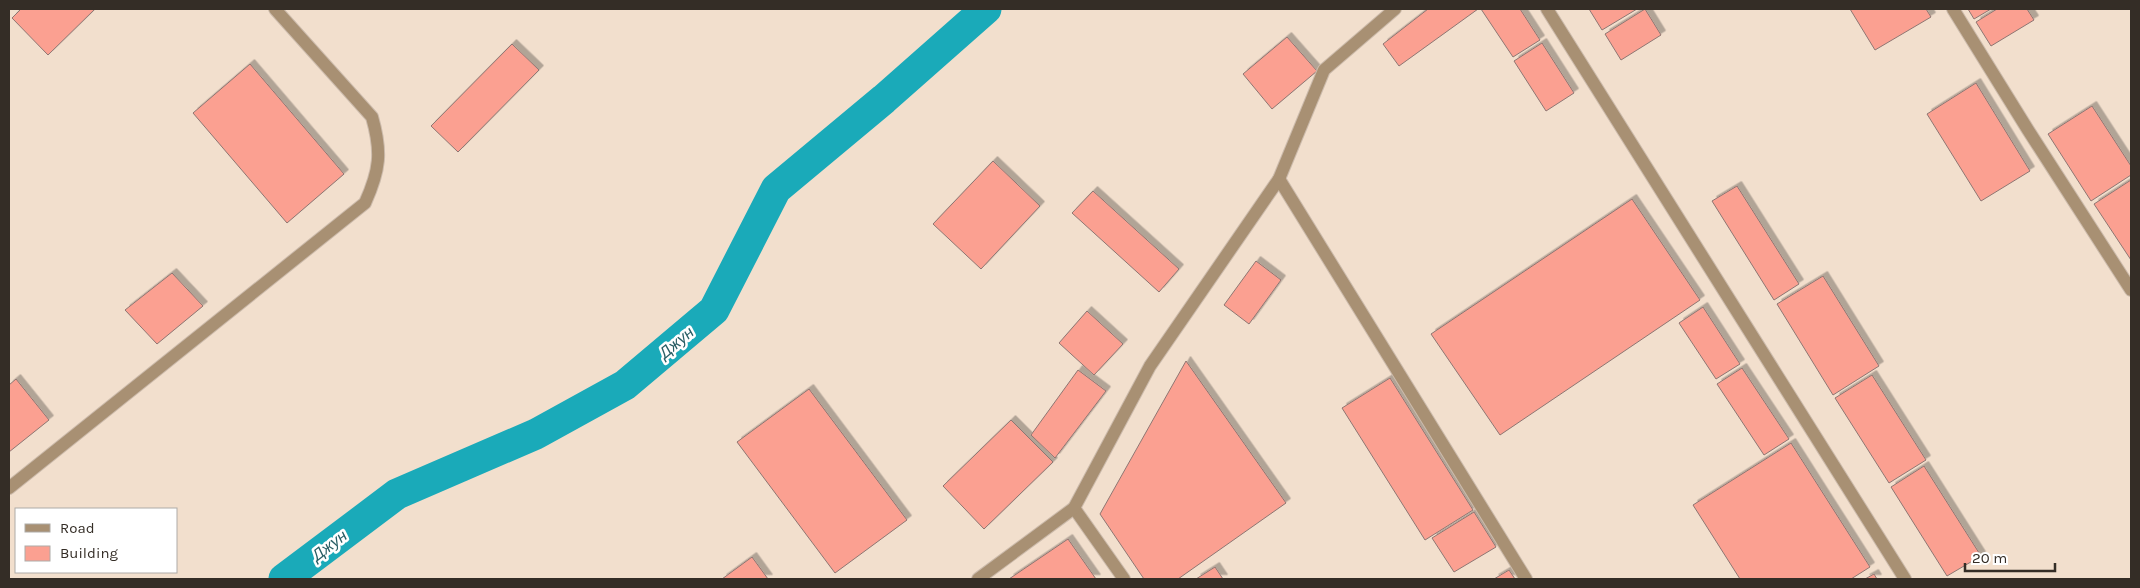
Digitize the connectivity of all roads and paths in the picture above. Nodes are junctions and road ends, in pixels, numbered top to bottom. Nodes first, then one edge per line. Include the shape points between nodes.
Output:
1 (275, 9) edge
2 (1395, 9) edge
3 (1547, 9) edge
4 (1953, 9) edge
5 (1279, 179) junction
6 (2131, 290) edge
7 (9, 488) edge
8 (1074, 508) junction
9 (978, 579) edge
10 (1124, 579) edge
11 (1526, 579) edge
12 (1905, 579) edge

1 - 7 street via 372,117 378,140 378,161 374,182 364,203
2 - 5 street via 1324,70
3 - 12 street
4 - 6 street
5 - 8 street via 1150,366
5 - 11 street
8 - 9 street
8 - 10 street

